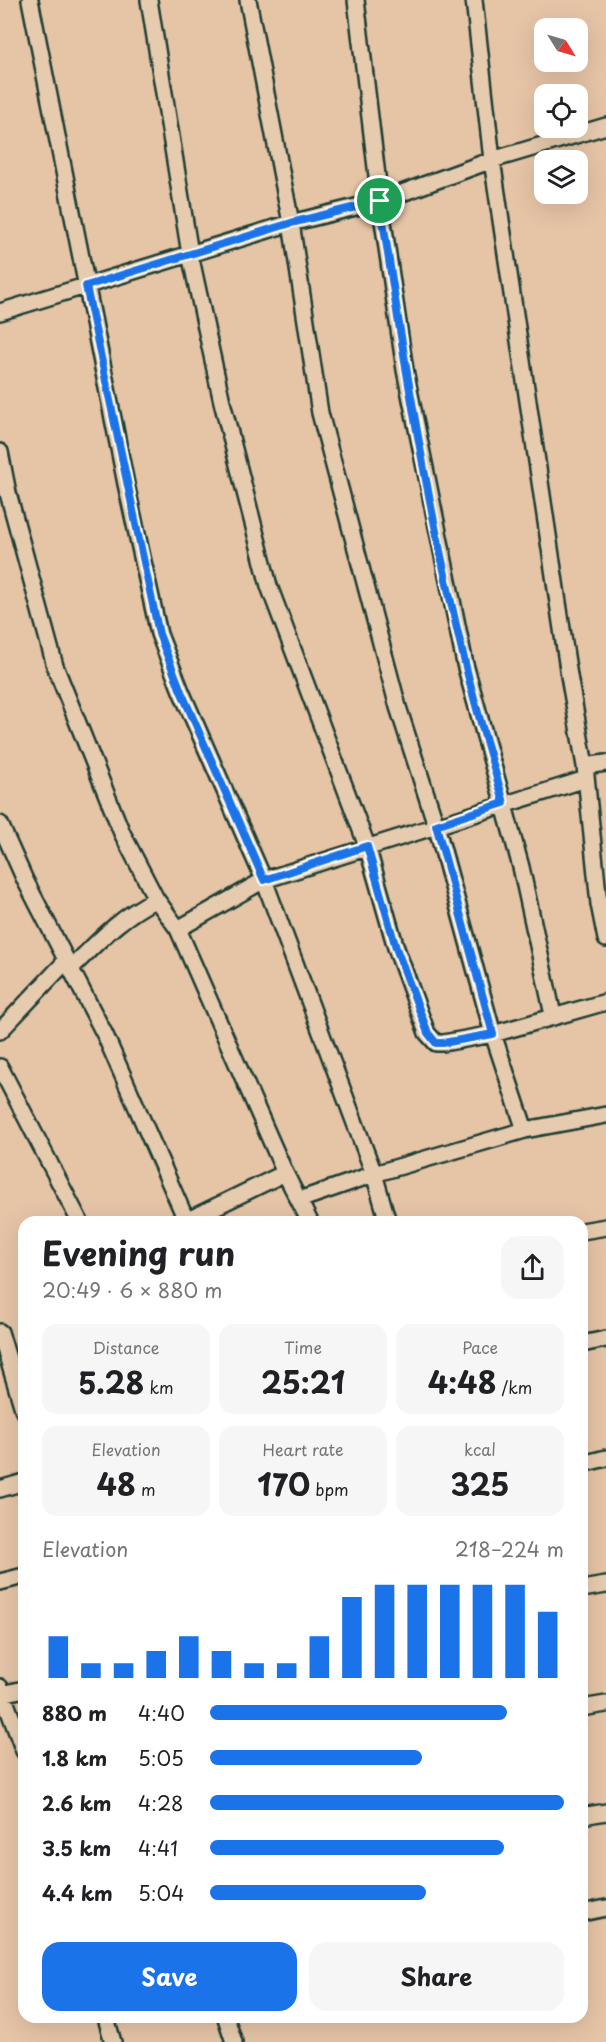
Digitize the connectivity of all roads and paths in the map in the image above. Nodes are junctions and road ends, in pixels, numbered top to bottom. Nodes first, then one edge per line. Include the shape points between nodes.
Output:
1 (30, 0) edge
2 (149, 0) edge
3 (248, 0) edge
4 (357, 0) edge
5 (474, 0) edge
6 (603, 131) edge
7 (492, 160) junction
8 (380, 201) junction
9 (291, 223) junction
10 (190, 254) junction
11 (86, 286) junction
12 (0, 312) edge
13 (0, 452) edge
14 (4, 493) edge
15 (606, 763) edge
16 (585, 772) junction
17 (504, 803) junction
18 (0, 824) edge
19 (436, 825) junction
20 (367, 846) junction
21 (264, 880) junction
22 (156, 898) junction
23 (178, 929) junction
24 (606, 939) edge
25 (69, 964) junction
26 (606, 1002) edge
27 (553, 1015) junction
28 (0, 1031) edge
29 (493, 1034) junction
30 (0, 1067) edge
31 (606, 1115) edge
32 (525, 1130) junction
33 (285, 1173) junction
34 (374, 1174) junction
35 (299, 1200) junction
36 (77, 1216) edge
37 (183, 1216) edge
38 (198, 1216) edge
39 (307, 1216) edge
40 (386, 1216) edge
41 (606, 1227) edge
42 (588, 1230) edge
43 (0, 1332) edge
44 (606, 1339) edge
45 (588, 1343) edge
46 (18, 1392) edge
47 (606, 1458) edge
48 (588, 1462) edge
49 (18, 1484) edge
50 (0, 1489) edge
51 (18, 1578) edge
52 (0, 1582) edge
53 (606, 1585) edge
54 (588, 1588) edge
55 (18, 1689) edge
56 (1, 1690) edge
57 (606, 1704) edge
58 (588, 1707) edge
59 (18, 1735) edge
60 (606, 1812) edge
61 (588, 1815) edge
62 (606, 1908) edge
63 (588, 1911) edge
64 (107, 2023) edge
65 (228, 2023) edge
66 (113, 2042) edge
67 (234, 2042) edge

1 - 11 street
2 - 10 street
3 - 9 street
4 - 8 street
5 - 7 street
6 - 7 street
7 - 8 street
7 - 16 street
8 - 9 street
8 - 17 street via 405,370 448,586 465,664
9 - 10 street
9 - 19 street via 320,413 398,707
10 - 11 street
10 - 20 street via 268,586
11 - 12 street
11 - 21 street via 159,634
13 - 14 street
14 - 22 street via 55,666 122,833
15 - 16 street
16 - 17 street
16 - 24 street
17 - 19 street
17 - 27 street
18 - 25 street
19 - 20 street
19 - 29 street
20 - 21 street
20 - 29 street via 396,948 431,1039 443,1043
21 - 23 street
21 - 34 street
22 - 23 street
22 - 25 street via 111,926
23 - 33 street
25 - 28 street
25 - 37 street via 105,1035
26 - 27 street
27 - 29 street
29 - 32 street
30 - 36 street
31 - 32 street
32 - 34 street
33 - 35 street
33 - 38 street
34 - 35 street
34 - 40 street
35 - 39 street
41 - 42 street
43 - 46 street
44 - 45 street
47 - 48 street
49 - 50 street
51 - 52 street
53 - 54 street
55 - 56 street
56 - 59 street
57 - 58 street
60 - 61 street
62 - 63 street
64 - 66 street
65 - 67 street

